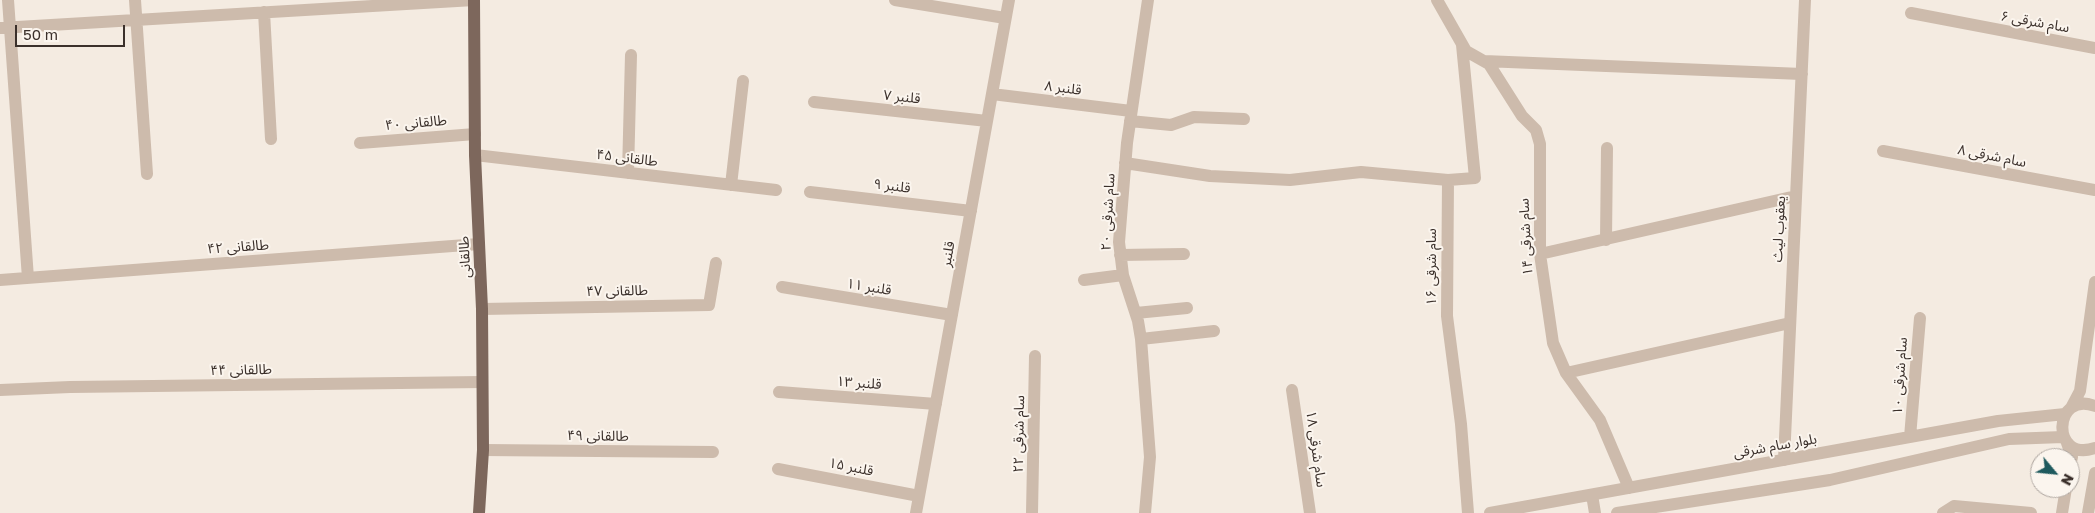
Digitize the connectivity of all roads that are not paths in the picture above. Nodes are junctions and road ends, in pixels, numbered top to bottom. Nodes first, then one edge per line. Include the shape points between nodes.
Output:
1 (8, 0) edge
2 (135, 0) edge
3 (474, 0) edge
4 (895, 0) edge
5 (1009, 0) edge
6 (1148, 0) edge
7 (1437, 0) edge
8 (1806, 0) edge
9 (264, 12) junction
10 (1911, 13) dead end
11 (1005, 18) junction
12 (136, 20) junction
13 (5, 28) edge
14 (1462, 45) junction
15 (2095, 48) edge
16 (631, 55) dead end
17 (1484, 61) junction
18 (1802, 74) junction
19 (743, 81) dead end
20 (992, 94) junction
21 (814, 102) dead end
22 (1130, 116) junction
23 (1244, 119) dead end
24 (987, 121) junction
25 (475, 134) junction
26 (271, 138) dead end
27 (360, 143) dead end
28 (1607, 148) dead end
29 (1883, 150) dead end
30 (475, 155) junction
31 (1125, 163) junction
32 (628, 173) junction
33 (147, 174) dead end
34 (1448, 180) junction
35 (731, 185) junction
36 (776, 190) dead end
37 (2095, 190) edge
38 (810, 192) dead end
39 (1796, 196) junction
40 (971, 211) junction
41 (1606, 240) junction
42 (479, 244) junction
43 (1184, 254) dead end
44 (1540, 254) junction
45 (1120, 255) junction
46 (716, 263) dead end
47 (1123, 275) junction
48 (28, 278) junction
49 (0, 280) edge
50 (1084, 280) dead end
51 (2095, 282) edge
52 (782, 287) dead end
53 (482, 308) junction
54 (1187, 308) dead end
55 (1136, 313) junction
56 (952, 315) junction
57 (1920, 318) dead end
58 (1790, 323) junction
59 (1214, 331) dead end
60 (1141, 339) junction
61 (1035, 356) dead end
62 (1566, 372) junction
63 (482, 382) junction
64 (0, 390) edge
65 (1292, 390) dead end
66 (779, 392) dead end
67 (936, 404) junction
68 (2095, 406) edge
69 (2068, 411) junction
70 (1910, 437) junction
71 (2065, 440) junction
72 (2068, 448) edge
73 (2095, 448) edge
74 (483, 450) junction
75 (713, 452) dead end
76 (1784, 460) junction
77 (778, 469) dead end
78 (2095, 473) edge
79 (1629, 488) junction
80 (919, 496) junction
81 (1592, 496) junction
82 (2064, 498) edge
83 (1676, 509) edge
84 (479, 513) edge
85 (916, 513) edge
86 (1032, 513) edge
87 (1145, 513) edge
88 (1310, 513) edge
89 (1468, 513) edge
90 (1490, 513) edge
91 (1595, 513) edge
92 (1617, 513) edge
93 (1943, 513) edge
94 (2031, 513) edge
95 (2062, 513) edge
96 (2088, 513) edge

1 - 13 street
2 - 12 street
3 - 9 street
3 - 25 main road, طالقانی
4 - 11 street
5 - 11 street, قلنبر
6 - 22 street, سام شرقی ۲۰
7 - 14 street, سام شرقی ۱۴
8 - 18 street, یعقوب لیث
9 - 12 street
9 - 26 street
10 - 15 street, سام شرقی ۶
11 - 20 street, قلنبر
12 - 13 street
12 - 33 street
13 - 48 street
14 - 17 street, سام شرقی ۱۴ via 1466,52
14 - 34 street via 1475,178
16 - 32 street
17 - 18 street
17 - 44 street, سام شرقی ۱۴ via 1522,116 1536,130 1540,144
18 - 39 street, یعقوب لیث
19 - 35 street
20 - 22 street, قلنبر ۸
20 - 24 street, قلنبر
21 - 24 street, قلنبر ۷
22 - 23 street, قلنبر ۸ via 1171,125 1194,117
22 - 31 street, سام شرقی ۲۰
24 - 40 street, قلنبر
25 - 27 street, طالقانی ۴۰
25 - 30 main road, طالقانی
28 - 41 street
29 - 37 street, سام شرقی ۸
30 - 32 street, طالقانی ۴۵
30 - 42 main road, طالقانی
31 - 34 street via 1210,176 1264,179 1290,180 1361,172
31 - 45 street, سام شرقی ۲۰
32 - 35 street, طالقانی ۴۵
34 - 89 street, سام شرقی ۱۶ via 1447,316
35 - 36 street, طالقانی ۴۵
38 - 40 street, قلنبر ۹
39 - 41 street
39 - 58 street, یعقوب لیث
40 - 56 street, قلنبر
41 - 44 street
42 - 48 street, طالقانی ۴۲
42 - 53 main road, طالقانی
43 - 45 street
44 - 62 street, سام شرقی ۱۴ via 1554,343
45 - 47 street, سام شرقی ۲۰
46 - 53 street, طالقانی ۴۷ via 709,305
47 - 50 street
47 - 55 street, سام شرقی ۲۰
48 - 49 street, طالقانی ۴۲
51 - 69 street via 2080,391
52 - 56 street, قلنبر ۱۱
53 - 63 main road, طالقانی
54 - 55 street
55 - 60 street, سام شرقی ۲۰
56 - 67 street, قلنبر
57 - 70 street, سام شرقی ۱۰
58 - 62 street
58 - 76 street, یعقوب لیث
59 - 60 street
60 - 87 street, سام شرقی ۲۰ via 1150,457
61 - 86 street, سام شرقی ۲۲
62 - 79 street, سام شرقی ۱۴ via 1600,420
63 - 64 street, طالقانی ۴۴
63 - 74 main road, طالقانی
65 - 88 street, سام شرقی ۱۸
66 - 67 street, قلنبر ۱۳
67 - 80 street, قلنبر
68 - 69 street, بلوار سام شرقی via 2086,403
69 - 70 street, بلوار سام شرقی
69 - 71 street via 2062,421
70 - 76 street, بلوار سام شرقی
71 - 72 street
71 - 73 street via 2081,450
71 - 83 street via 2009,439 1830,480
74 - 75 street, طالقانی ۴۹
74 - 84 main road, طالقانی
76 - 79 street, بلوار سام شرقی
77 - 80 street, قلنبر ۱۵
78 - 96 street
79 - 81 street, بلوار سام شرقی
80 - 85 street, قلنبر
81 - 90 street, بلوار سام شرقی
81 - 91 street
82 - 95 street
83 - 92 street
93 - 94 street via 1954,506

